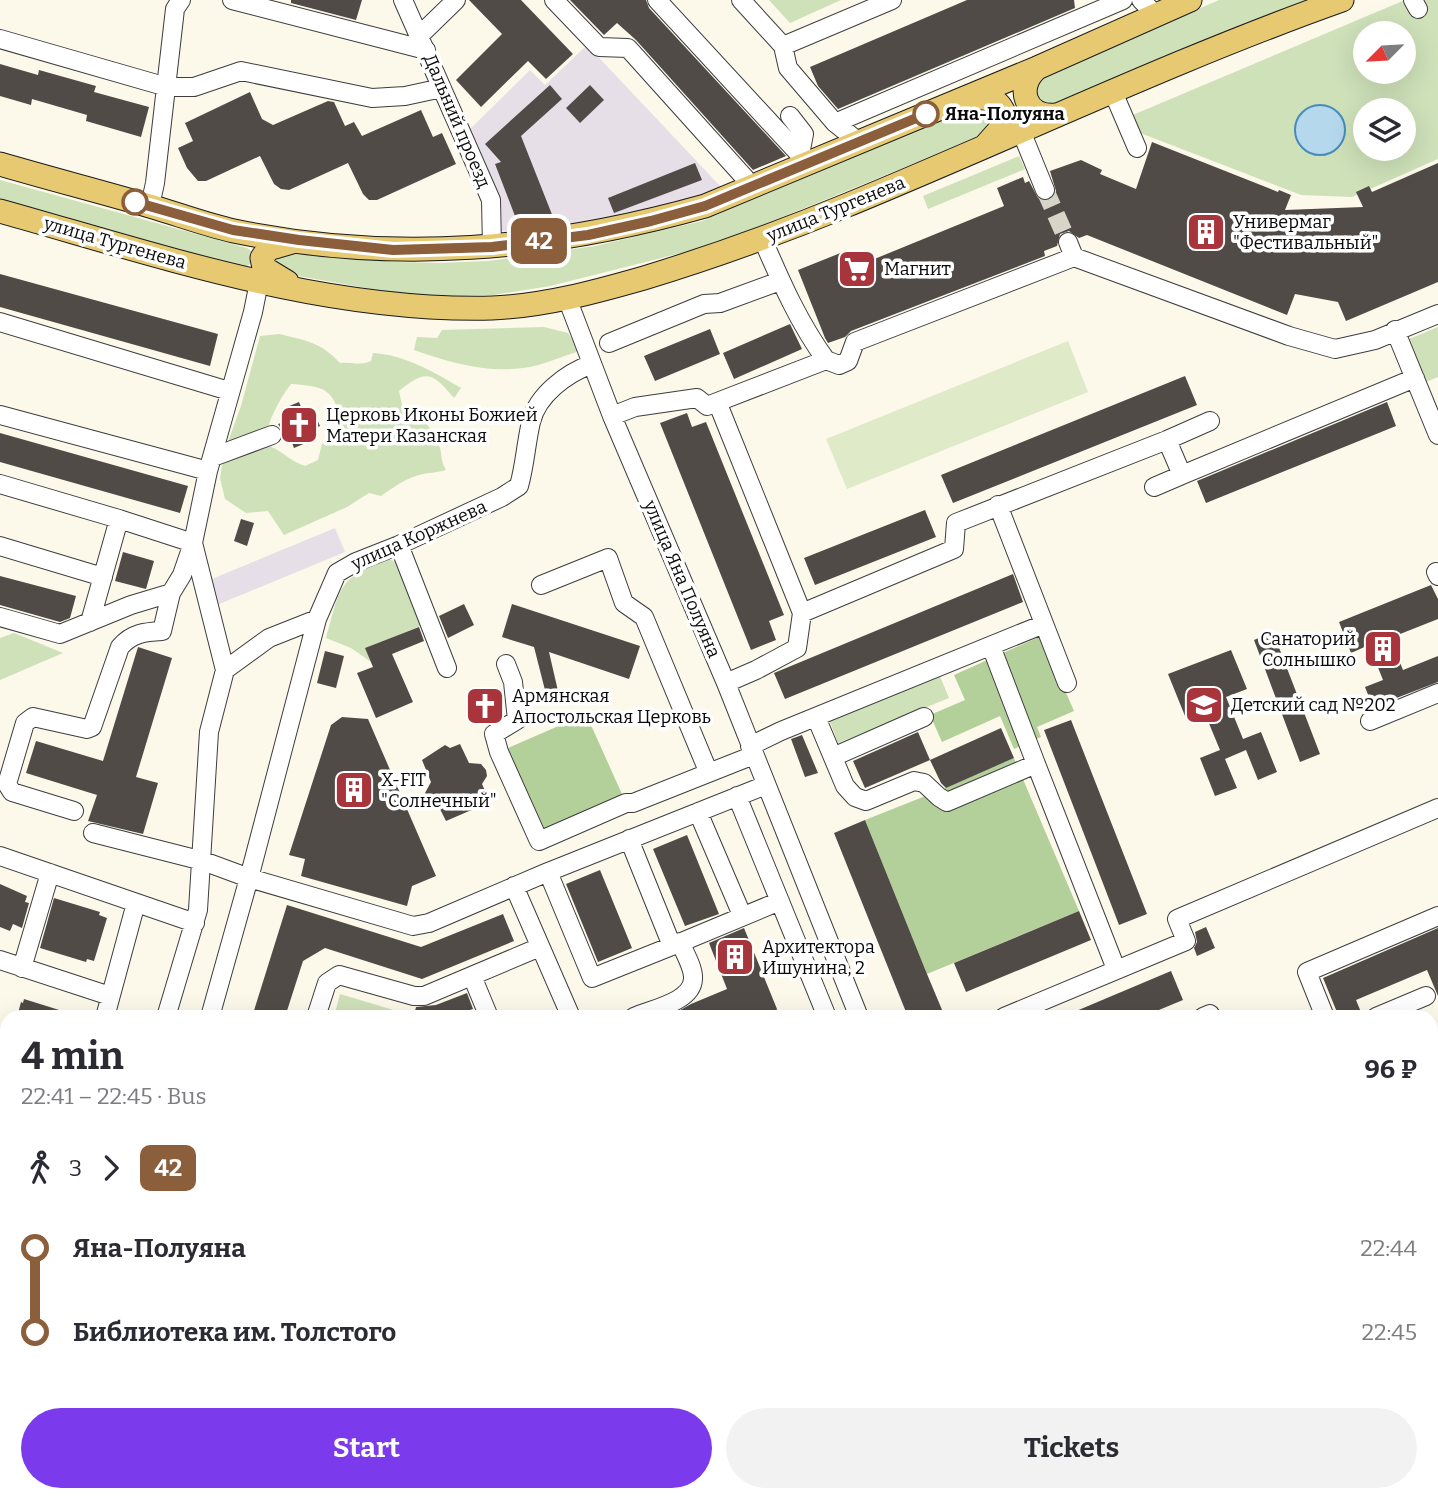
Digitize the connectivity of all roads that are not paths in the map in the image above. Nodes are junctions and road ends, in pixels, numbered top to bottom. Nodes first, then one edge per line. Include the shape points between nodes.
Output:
1 (181, 0) edge
2 (232, 0) edge
3 (403, 0) edge
4 (456, 0) edge
5 (554, 0) edge
6 (657, 0) edge
7 (741, 0) edge
8 (892, 0) edge
9 (1123, 0) edge
10 (1190, 0) edge
11 (1342, 0) edge
12 (1148, 8) edge
13 (0, 39) edge
14 (423, 43) junction
15 (783, 46) junction
16 (1037, 68) junction
17 (167, 87) junction
18 (442, 88) junction
19 (1113, 92) junction
20 (960, 100) junction
21 (1056, 115) junction
22 (790, 116) dead end
23 (841, 118) junction
24 (1021, 131) junction
25 (859, 142) junction
26 (1137, 148) dead end
27 (981, 149) junction
28 (803, 159) junction
29 (0, 164) edge
30 (750, 187) junction
31 (1045, 190) tunnel mouth
32 (150, 206) junction
33 (0, 211) edge
34 (233, 230) junction
35 (299, 240) junction
36 (763, 240) junction
37 (492, 247) junction
38 (261, 272) junction
39 (229, 275) junction
40 (780, 281) junction
41 (567, 298) junction
42 (1438, 314) edge
43 (0, 322) edge
44 (1395, 331) junction
45 (609, 343) dead end
46 (827, 360) junction
47 (592, 364) junction
48 (1415, 378) junction
49 (229, 391) junction
50 (718, 404) junction
51 (0, 415) edge
52 (612, 416) junction
53 (1210, 421) dead end
54 (272, 435) dead end
55 (1438, 435) edge
56 (1167, 439) junction
57 (210, 464) junction
58 (1182, 475) junction
59 (0, 484) edge
60 (1154, 487) dead end
61 (998, 505) junction
62 (119, 519) junction
63 (193, 543) junction
64 (399, 545) junction
65 (0, 546) edge
66 (103, 577) junction
67 (541, 585) dead end
68 (171, 593) junction
69 (802, 613) junction
70 (0, 617) edge
71 (317, 619) junction
72 (90, 622) junction
73 (1044, 624) junction
74 (991, 646) junction
75 (506, 664) dead end
76 (447, 668) dead end
77 (225, 670) junction
78 (726, 683) junction
79 (1067, 683) dead end
80 (1438, 693) edge
81 (816, 717) junction
82 (924, 718) dead end
83 (1370, 720) dead end
84 (752, 750) junction
85 (833, 757) junction
86 (1036, 764) junction
87 (708, 771) junction
88 (766, 785) junction
89 (737, 796) junction
90 (1438, 808) edge
91 (74, 811) dead end
92 (698, 812) junction
93 (93, 833) dead end
94 (629, 839) junction
95 (0, 856) edge
96 (203, 861) junction
97 (548, 872) junction
98 (50, 873) junction
99 (249, 878) junction
100 (514, 886) junction
101 (780, 901) junction
102 (136, 903) junction
103 (742, 915) junction
104 (1438, 916) edge
105 (195, 923) junction
106 (676, 944) junction
107 (540, 947) junction
108 (0, 960) edge
109 (22, 968) junction
110 (1116, 969) junction
111 (472, 976) junction
112 (110, 996) junction
113 (1426, 996) dead end
114 (106, 1010) edge
115 (168, 1010) edge
116 (212, 1010) edge
117 (318, 1010) edge
118 (486, 1010) edge
119 (567, 1010) edge
120 (651, 1010) edge
121 (824, 1010) edge
122 (850, 1010) edge
123 (1020, 1010) edge
124 (1322, 1010) edge
125 (1393, 1010) edge

1 - 17 street via 175,9
2 - 14 street
3 - 14 street, Дальний проезд
4 - 14 street
5 - 30 street via 599,47 628,48
6 - 28 street
7 - 15 street
8 - 15 street
9 - 23 street
10 - 12 main road
11 - 19 main road, улица Тургенева
12 - 16 main road
13 - 17 street
14 - 18 street, Дальний проезд
15 - 23 street via 788,68
16 - 20 main road
16 - 21 main road via 1026,81 1026,97 1039,113
17 - 18 street via 194,87 241,71 372,98
17 - 32 street
18 - 37 street, Дальний проезд via 491,200
19 - 21 main road, улица Тургенева
19 - 26 street
20 - 25 main road
20 - 27 main road via 990,98 1004,113 1002,127
21 - 24 main road, улица Тургенева
22 - 28 street via 804,134
23 - 25 street
24 - 27 main road, улица Тургенева
24 - 31 street
25 - 28 main road
27 - 36 main road, улица Тургенева
28 - 30 main road
29 - 32 main road
30 - 37 main road via 651,221 588,235
32 - 34 main road
33 - 39 main road, улица Тургенева
34 - 35 main road
34 - 39 main road via 256,249 258,261 250,271
35 - 37 main road via 393,250
35 - 38 main road via 268,249
36 - 40 street
36 - 41 main road, улица Тургенева
38 - 39 main road, улица Тургенева
38 - 41 main road, улица Тургенева via 305,291 391,306 494,308
38 - 49 street
40 - 45 street via 720,303 704,304
40 - 46 street via 811,340
41 - 47 street, улица Яна Полуяна
42 - 44 street
43 - 49 street
44 - 46 street via 1335,349 1289,336 1071,250 855,342 848,362 839,365
44 - 48 street
46 - 50 street
47 - 52 street, улица Яна Полуяна
47 - 64 street, улица Коржнева via 575,370 547,393 536,410 519,486
48 - 55 street
48 - 58 street
49 - 57 street
50 - 52 street via 707,406 697,398 635,407
50 - 69 street
51 - 57 street
52 - 78 street, улица Яна Полуяна
53 - 56 street
54 - 57 street
56 - 58 street
56 - 61 street
57 - 63 street
58 - 60 street
59 - 62 street
61 - 69 street via 956,523 954,549
61 - 73 street
62 - 63 street
62 - 66 street
63 - 68 street
63 - 77 street
64 - 71 street, улица Коржнева via 337,573
64 - 76 street
65 - 66 street
66 - 72 street
67 - 87 street via 608,558 624,603 644,617
68 - 72 street
68 - 91 street via 162,631 135,634 120,647 92,727 33,717 24,723 8,789
69 - 78 street via 797,648
70 - 72 street via 60,634
71 - 77 street via 269,638
71 - 99 street, улица Коржнева
73 - 74 street
73 - 79 street
74 - 81 street
74 - 86 street
75 - 87 street via 517,720 494,734 539,842
77 - 96 street via 209,732
78 - 84 street, улица Яна Полуяна
80 - 83 street
81 - 84 street
81 - 85 street
82 - 85 street
84 - 87 street
84 - 88 street, улица Яна Полуяна
85 - 86 street via 845,786 866,801 914,781 924,783 947,802
86 - 110 street
88 - 89 street
88 - 122 street, улица Яна Полуяна
89 - 92 street
89 - 101 street
90 - 110 street via 1177,919 1186,941
92 - 94 street
92 - 103 street
93 - 96 street
94 - 97 street
94 - 106 street
95 - 98 street
96 - 99 street
96 - 105 street
97 - 100 street
97 - 106 street via 592,978
98 - 102 street
98 - 109 street
99 - 100 street via 413,926
99 - 116 street, улица Коржнева
100 - 107 street
101 - 103 street
101 - 121 street
102 - 105 street
102 - 112 street
103 - 106 street
104 - 124 street via 1307,972
105 - 115 street
106 - 120 street via 694,976 691,988 684,996
107 - 111 street
107 - 119 street
108 - 109 street
109 - 112 street
110 - 123 street
111 - 117 street via 414,996 339,975 327,983
111 - 118 street
112 - 114 street
113 - 125 street

